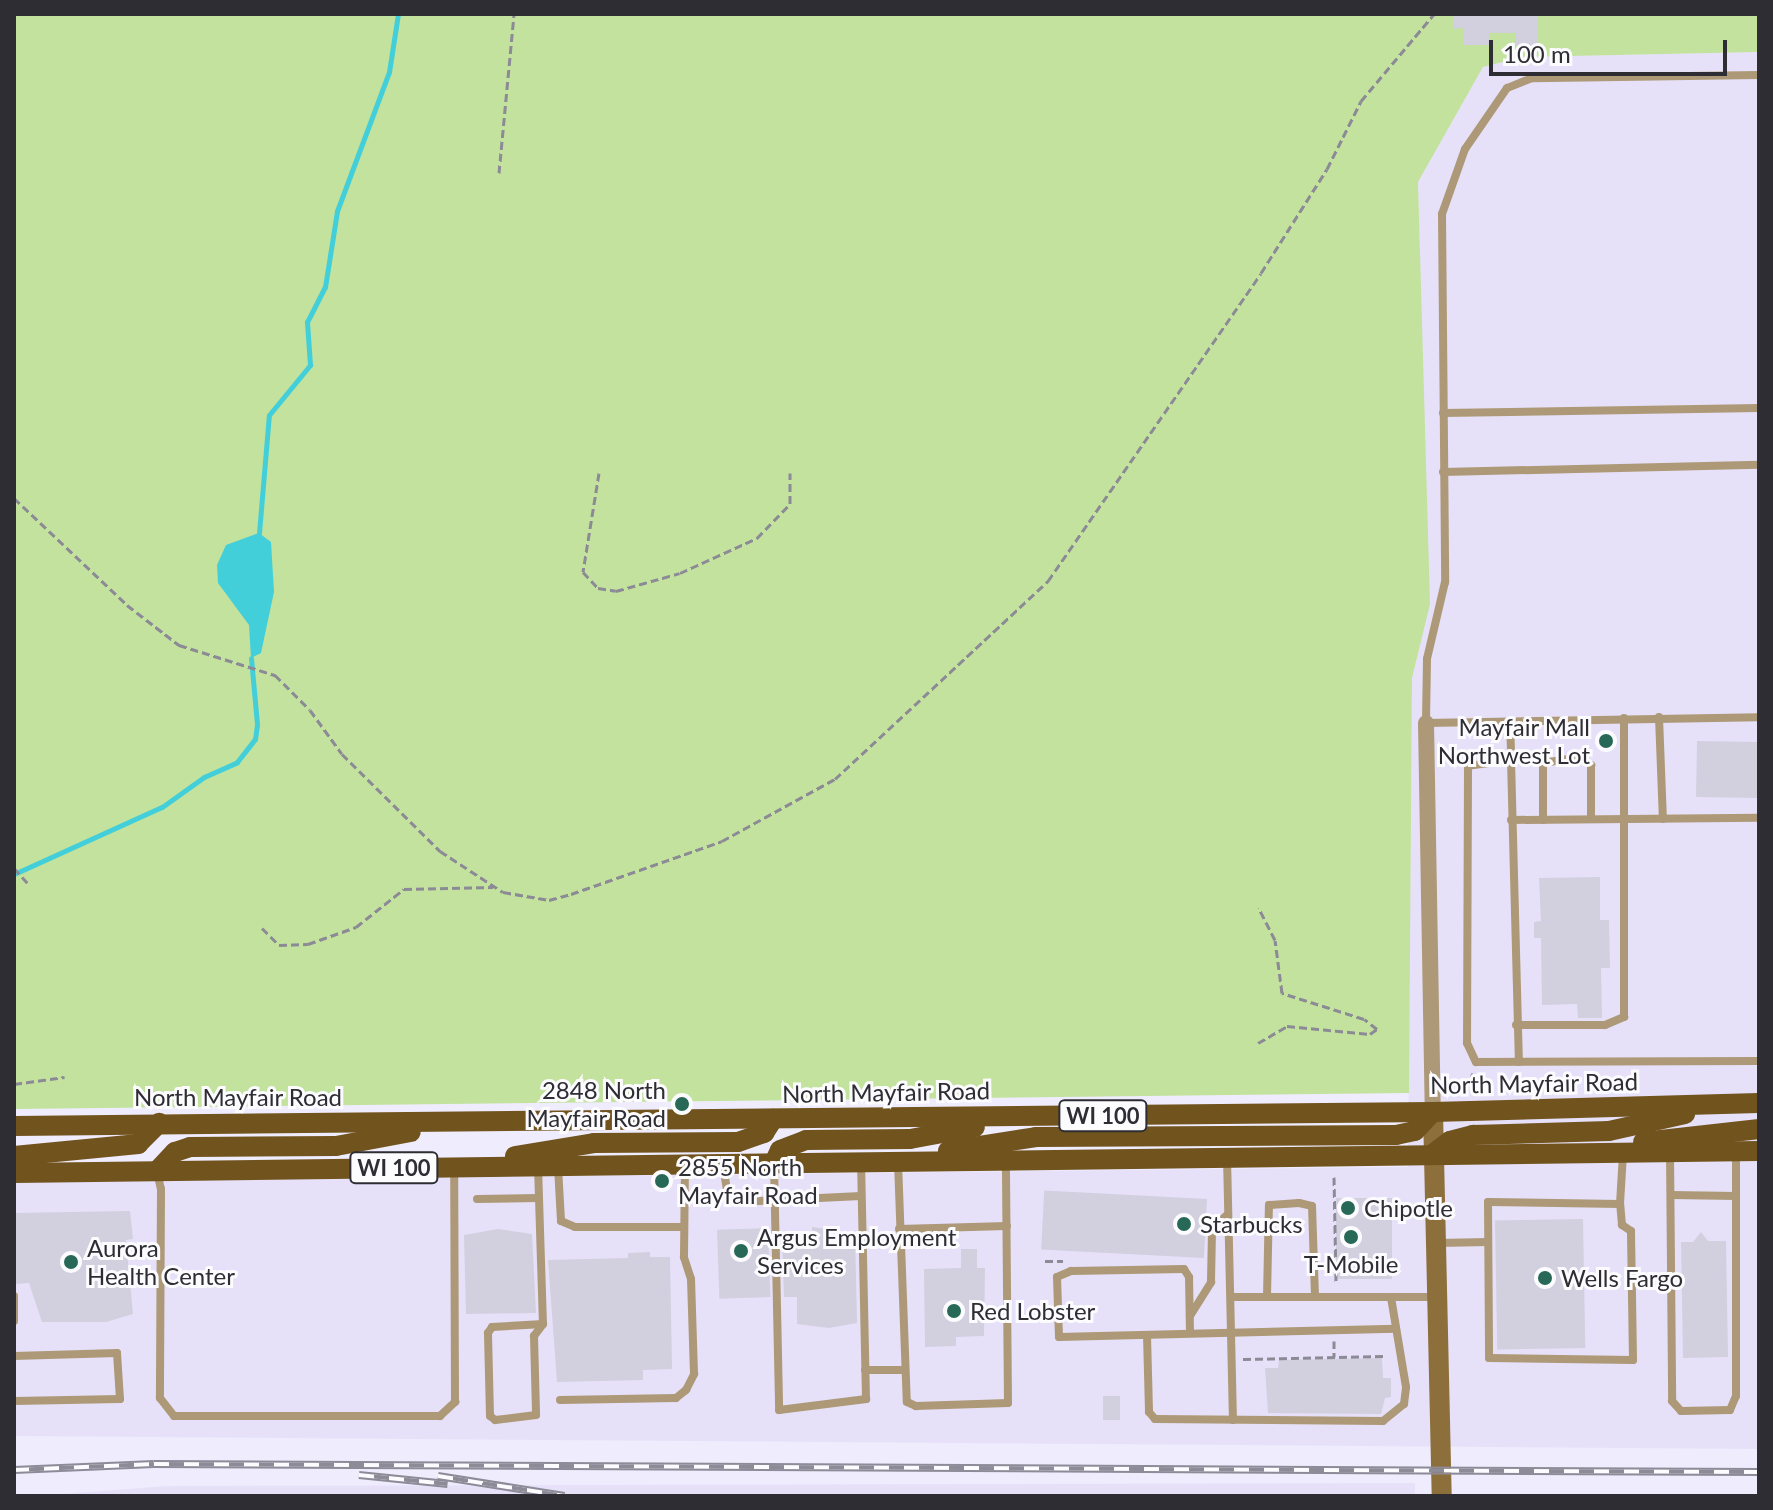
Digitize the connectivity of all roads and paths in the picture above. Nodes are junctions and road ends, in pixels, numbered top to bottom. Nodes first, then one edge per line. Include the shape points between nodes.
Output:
1 (514, 14) edge
2 (1434, 14) edge
3 (1759, 75) edge
4 (499, 173) dead end
5 (1759, 408) edge
6 (1443, 413) junction
7 (1759, 465) edge
8 (1443, 472) junction
9 (599, 473) dead end
10 (790, 473) dead end
11 (14, 498) edge
12 (1659, 717) junction
13 (1759, 717) edge
14 (1624, 718) junction
15 (1510, 722) junction
16 (1426, 723) junction
17 (1511, 760) junction
18 (1759, 818) edge
19 (1591, 819) junction
20 (1625, 819) junction
21 (1663, 819) junction
22 (1511, 820) junction
23 (1543, 820) junction
24 (14, 868) edge
25 (30, 886) dead end
26 (495, 887) junction
27 (1259, 908) dead end
28 (262, 928) dead end
29 (1516, 1025) junction
30 (1258, 1043) dead end
31 (1759, 1061) edge
32 (1519, 1062) junction
33 (65, 1077) dead end
34 (14, 1084) edge
35 (1759, 1103) edge
36 (1732, 1104) junction
37 (1433, 1112) junction
38 (1026, 1117) junction
39 (773, 1119) junction
40 (466, 1122) junction
41 (159, 1123) junction
42 (14, 1126) edge
43 (1759, 1129) edge
44 (1670, 1144) junction
45 (1736, 1151) junction
46 (1759, 1151) edge
47 (1592, 1152) junction
48 (1623, 1152) junction
49 (1434, 1153) junction
50 (14, 1156) edge
51 (1227, 1156) junction
52 (1006, 1159) junction
53 (861, 1161) junction
54 (898, 1161) junction
55 (723, 1163) junction
56 (774, 1163) junction
57 (685, 1164) junction
58 (548, 1166) junction
59 (454, 1167) junction
60 (157, 1171) junction
61 (14, 1173) edge
62 (1334, 1177) dead end
63 (1671, 1195) junction
64 (861, 1196) junction
65 (1736, 1196) junction
66 (539, 1198) junction
67 (477, 1199) dead end
68 (776, 1201) junction
69 (1620, 1204) junction
70 (1228, 1214) junction
71 (1007, 1226) junction
72 (684, 1227) junction
73 (899, 1229) junction
74 (1488, 1242) junction
75 (1436, 1244) junction
76 (1349, 1286) dead end
77 (14, 1296) edge
78 (1231, 1297) junction
79 (1267, 1297) junction
80 (1315, 1297) junction
81 (1391, 1297) junction
82 (1437, 1297) junction
83 (1190, 1316) junction
84 (14, 1321) edge
85 (543, 1324) junction
86 (1396, 1329) junction
87 (1231, 1331) junction
88 (1190, 1333) junction
89 (1147, 1335) junction
90 (1334, 1341) dead end
91 (1243, 1348) dead end
92 (14, 1356) edge
93 (1383, 1356) dead end
94 (1334, 1357) junction
95 (865, 1370) junction
96 (905, 1370) junction
97 (560, 1400) dead end
98 (14, 1401) edge
99 (1233, 1420) junction
100 (1442, 1496) edge

1 - 4 path
2 - 26 path via 1361,101 1327,169 1261,273 1048,581 835,779 722,841 571,894 549,900
3 - 6 lane via 1532,78 1507,88 1465,149 1442,214
5 - 6 lane
6 - 8 lane
7 - 8 lane
8 - 16 lane via 1445,582 1427,659
9 - 10 path via 583,572 598,588 616,591 680,573 757,538 790,504
11 - 26 path via 127,605 179,645 275,675 310,710 342,754 440,851
12 - 13 lane
12 - 14 lane
12 - 21 lane
14 - 15 lane
14 - 20 lane
15 - 16 lane
15 - 17 lane
16 - 37 street
17 - 22 lane
17 - 32 lane via 1468,766 1467,1043 1476,1062
18 - 21 lane
19 - 20 lane
19 - 23 lane
19 - 23 lane via 1591,765 1580,757 1543,763
20 - 21 lane
20 - 29 lane via 1624,1017 1605,1025
22 - 23 lane
22 - 29 lane
24 - 25 path
26 - 28 path via 404,889 356,927 308,944 279,945
27 - 30 path via 1275,940 1282,993 1364,1019 1377,1029 1370,1034 1287,1026
29 - 32 lane
31 - 32 lane
33 - 34 path
35 - 36 main road, North Mayfair Road / WI 100
36 - 37 main road, North Mayfair Road / WI 100
36 - 49 main road via 1609,1131 1464,1136
37 - 38 main road, North Mayfair Road / WI 100
37 - 49 street
37 - 54 main road via 1415,1131 1396,1135 1036,1137
38 - 39 main road, North Mayfair Road / WI 100
38 - 56 main road via 910,1139 806,1140 780,1150
39 - 40 main road, North Mayfair Road / WI 100
39 - 59 main road via 764,1133 738,1142 594,1143
40 - 41 main road, North Mayfair Road / WI 100
40 - 60 main road via 336,1146 190,1147 175,1152
41 - 42 main road, North Mayfair Road / WI 100
41 - 50 main road via 138,1144
43 - 44 main road
44 - 45 main road, WI 100
44 - 47 main road
44 - 48 main road, WI 100
44 - 63 lane
45 - 46 main road, WI 100
45 - 65 lane
47 - 48 main road, WI 100
47 - 49 main road, WI 100
48 - 69 lane
49 - 51 main road, WI 100
49 - 75 street
51 - 52 main road, WI 100
51 - 70 lane
52 - 54 main road, WI 100
52 - 71 lane
53 - 54 main road, WI 100
53 - 56 main road, WI 100
53 - 64 lane
54 - 73 lane
55 - 56 main road, WI 100
55 - 57 main road, WI 100
55 - 68 lane via 732,1200
56 - 68 lane
57 - 58 main road, WI 100
57 - 72 lane
58 - 59 main road, WI 100
58 - 66 lane
58 - 72 lane via 561,1221 575,1227
59 - 60 main road, WI 100
59 - 60 lane via 455,1402 440,1416 174,1416 160,1398
60 - 61 main road, WI 100
62 - 76 path via 1336,1286
63 - 65 lane
63 - 65 lane via 1672,1401 1681,1411 1730,1410 1736,1396
64 - 68 lane
64 - 95 lane
66 - 67 lane
66 - 85 lane
68 - 95 lane via 779,1410 863,1403
69 - 74 lane via 1488,1202
69 - 74 lane via 1622,1225 1631,1231 1633,1360 1489,1358
70 - 78 lane
70 - 83 lane via 1212,1228 1211,1282
71 - 73 lane
71 - 96 lane via 1008,1403 912,1406 907,1402
72 - 97 lane via 694,1374 686,1390 676,1398
73 - 96 lane
74 - 75 lane
75 - 82 street
77 - 84 lane
78 - 79 lane
78 - 87 lane
79 - 80 lane
79 - 80 lane via 1269,1205 1299,1203 1312,1206
80 - 81 lane
81 - 82 lane
81 - 86 lane
82 - 100 street
83 - 88 lane
83 - 89 lane via 1184,1269 1071,1271 1057,1277 1059,1337
85 - 85 lane via 534,1336 536,1415 495,1420 490,1416 488,1333 492,1327
86 - 87 lane
86 - 99 lane via 1406,1387 1404,1404 1395,1415 1383,1421
87 - 88 lane
87 - 99 lane
88 - 89 lane
89 - 99 lane via 1149,1412 1155,1419
90 - 94 path
91 - 94 path via 1243,1359
92 - 98 lane via 117,1353 120,1399
93 - 94 path
95 - 96 lane

